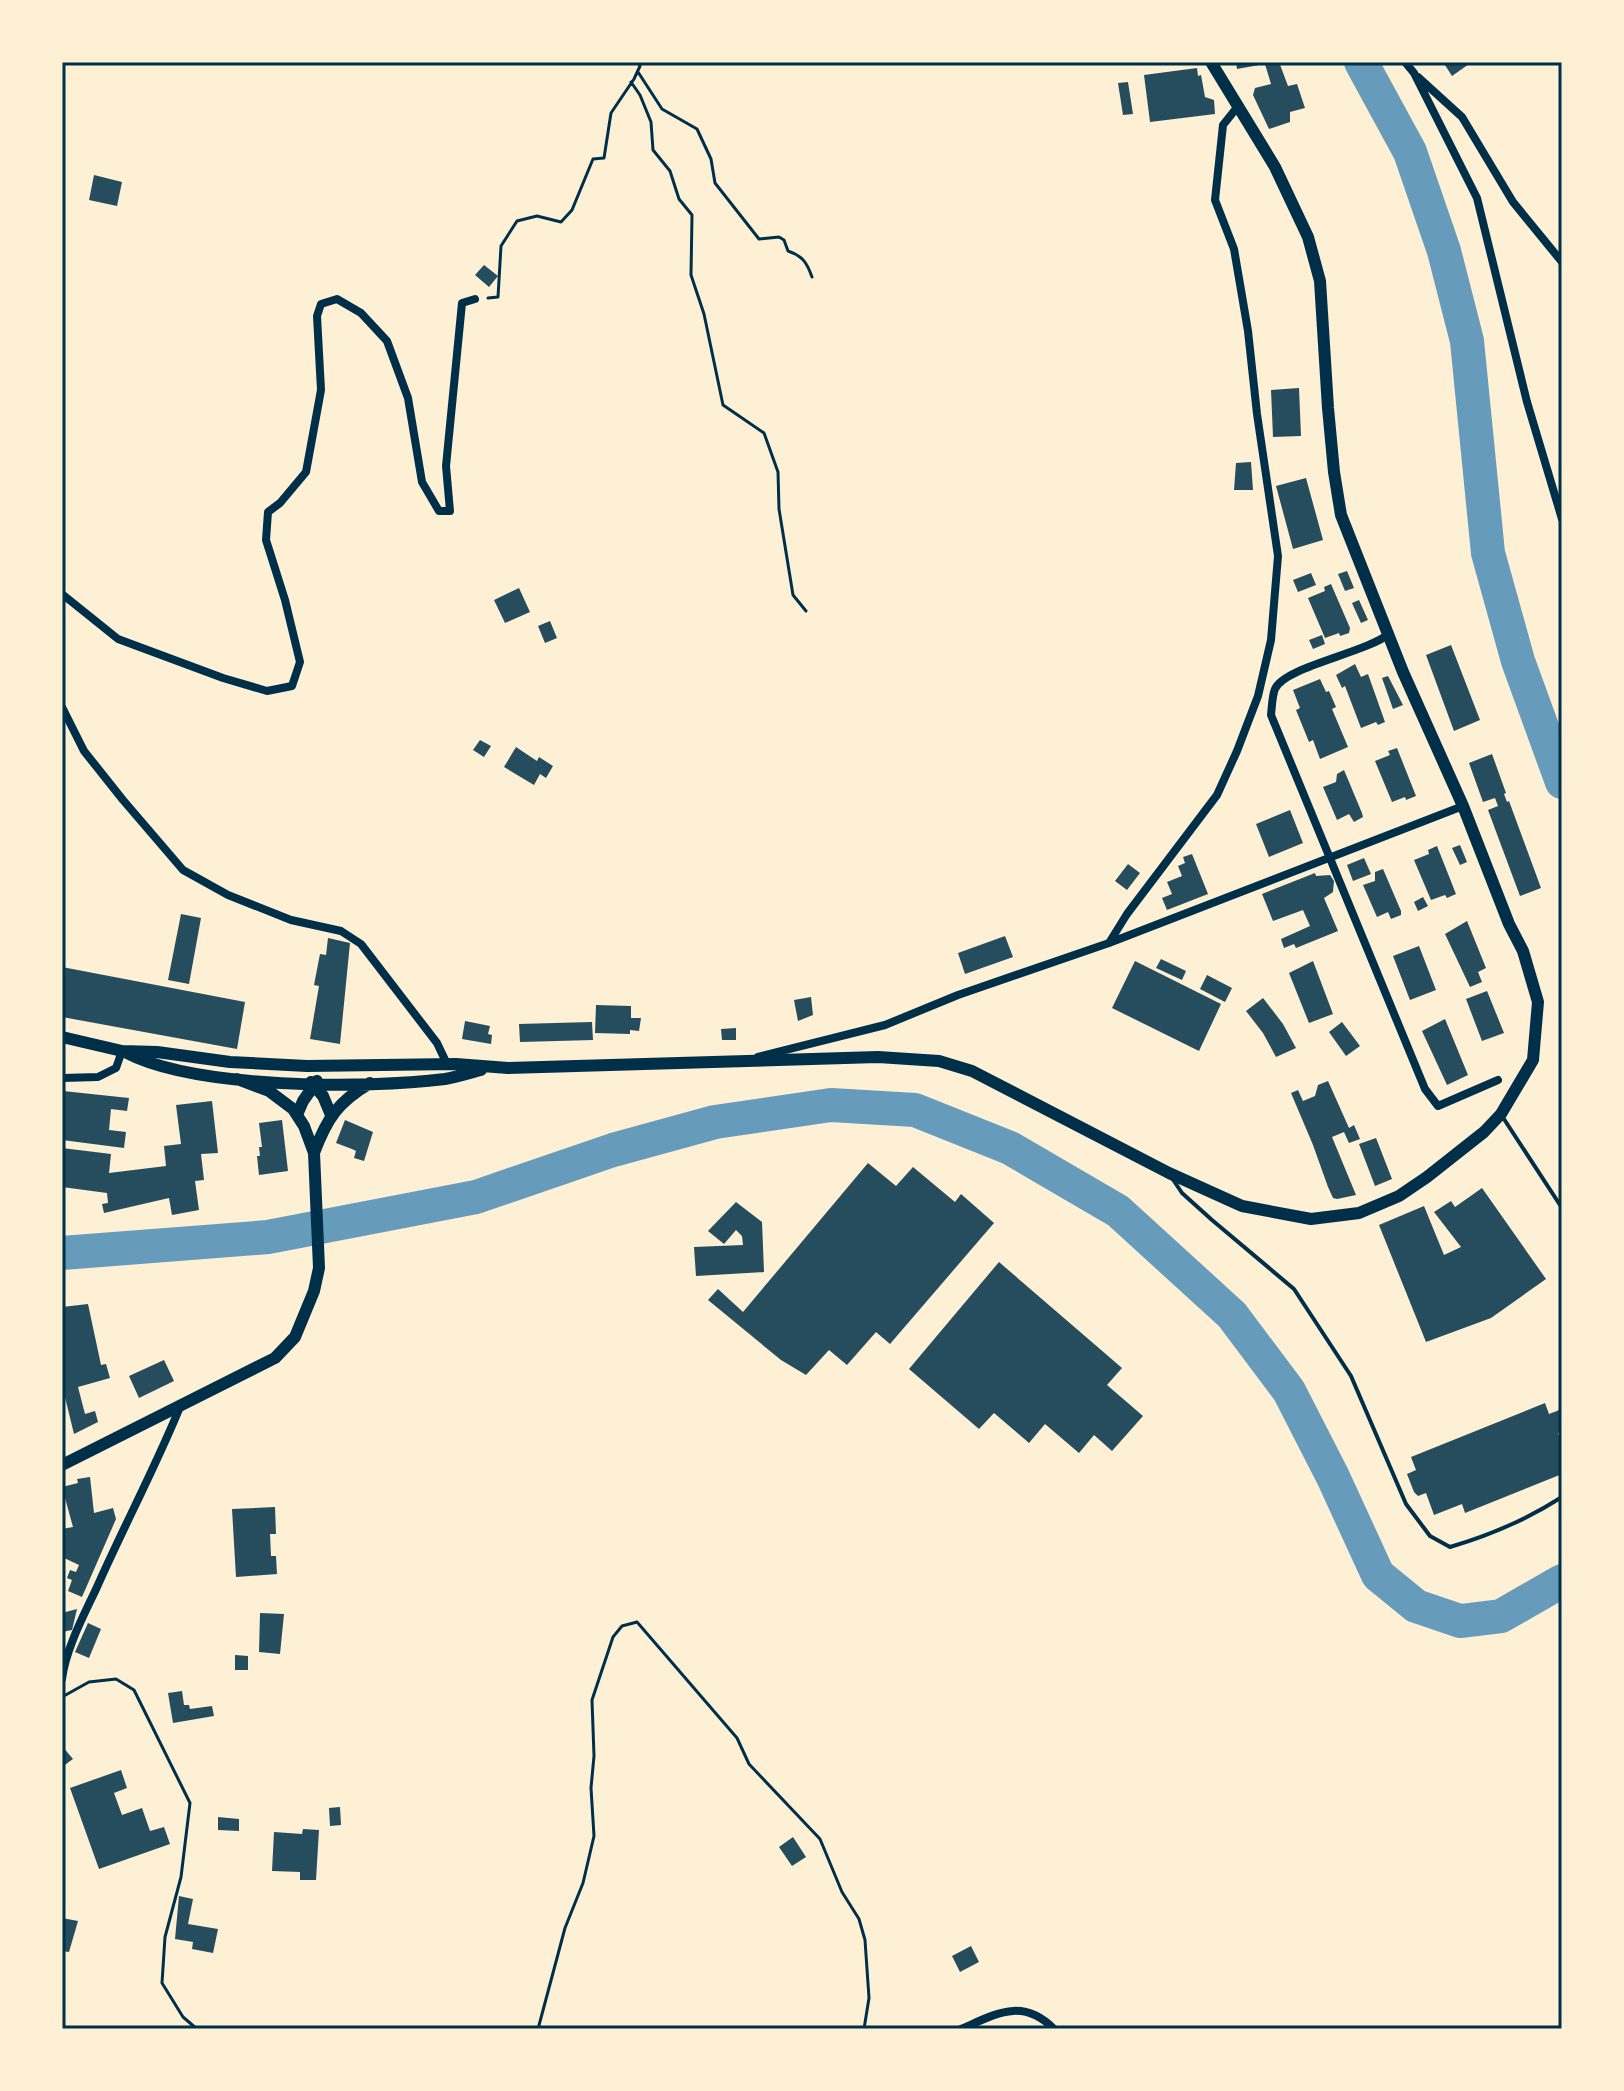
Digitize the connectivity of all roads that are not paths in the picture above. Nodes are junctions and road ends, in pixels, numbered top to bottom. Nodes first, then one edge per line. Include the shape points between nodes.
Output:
1 (1211, 62) edge
2 (1405, 62) edge
3 (1414, 73) junction
4 (1239, 105) junction
5 (1562, 262) edge
6 (475, 299) road end
7 (1562, 519) edge
8 (62, 594) edge
9 (1389, 634) junction
10 (62, 707) edge
11 (1463, 806) junction
12 (1330, 859) junction
13 (1109, 943) junction
14 (62, 1037) edge
15 (122, 1051) junction
16 (230, 1062) junction
17 (738, 1062) junction
18 (447, 1064) junction
19 (401, 1065) junction
20 (494, 1067) junction
21 (62, 1078) edge
22 (237, 1079) junction
23 (1498, 1080) dead end
24 (314, 1083) junction
25 (371, 1083) junction
26 (1501, 1114) junction
27 (297, 1115) junction
28 (331, 1115) junction
29 (314, 1153) junction
30 (1169, 1173) junction
31 (1562, 1208) edge
32 (180, 1407) junction
33 (62, 1465) edge
34 (1562, 1497) edge
35 (62, 1679) edge
36 (961, 2029) edge
37 (1054, 2029) edge

1 - 4 main road
2 - 3 street
3 - 5 street via 1462,117 1513,202
3 - 7 street via 1477,198
4 - 9 main road via 1308,237 1320,281 1341,515
4 - 13 street via 1223,125 1215,200 1234,249 1278,556 1271,640 1258,696 1217,795
6 - 8 street via 462,303 446,466 450,511 439,511 422,482 408,398 387,341 361,313 337,299 321,304 321,390 306,472 268,512 266,540 300,662 292,686 267,691 118,639
9 - 11 main road
9 - 12 street via 1289,675 1275,688 1271,715
10 - 18 street via 84,751 183,870 241,900 291,920 341,931 361,944 437,1043
11 - 12 street
11 - 26 main road via 1523,951 1538,1002 1533,1060
12 - 13 street
12 - 23 street via 1425,1089 1438,1106
13 - 17 street via 885,1025
14 - 15 main road
15 - 16 main road
15 - 21 street via 116,1068 98,1077
15 - 22 main road via 144,1063
16 - 19 main road
16 - 24 main road via 237,1069 299,1073
17 - 20 main road
17 - 30 main road via 878,1057 939,1061 972,1071
18 - 19 main road
18 - 20 main road
19 - 24 main road via 389,1072 332,1074
20 - 25 main road via 446,1079
22 - 24 main road
22 - 27 main road via 277,1096
24 - 25 main road
24 - 27 main road
24 - 28 main road
25 - 28 main road
26 - 30 main road via 1427,1177 1359,1213 1311,1219 1242,1206
26 - 31 lane
27 - 29 main road
28 - 29 main road
29 - 32 main road via 319,1268 295,1337 275,1358
30 - 34 lane via 1182,1193 1294,1289 1351,1376 1406,1504 1430,1536 1450,1547 1499,1532
32 - 33 main road
32 - 35 street via 87,1609
36 - 37 street via 1006,2010 1030,2012

